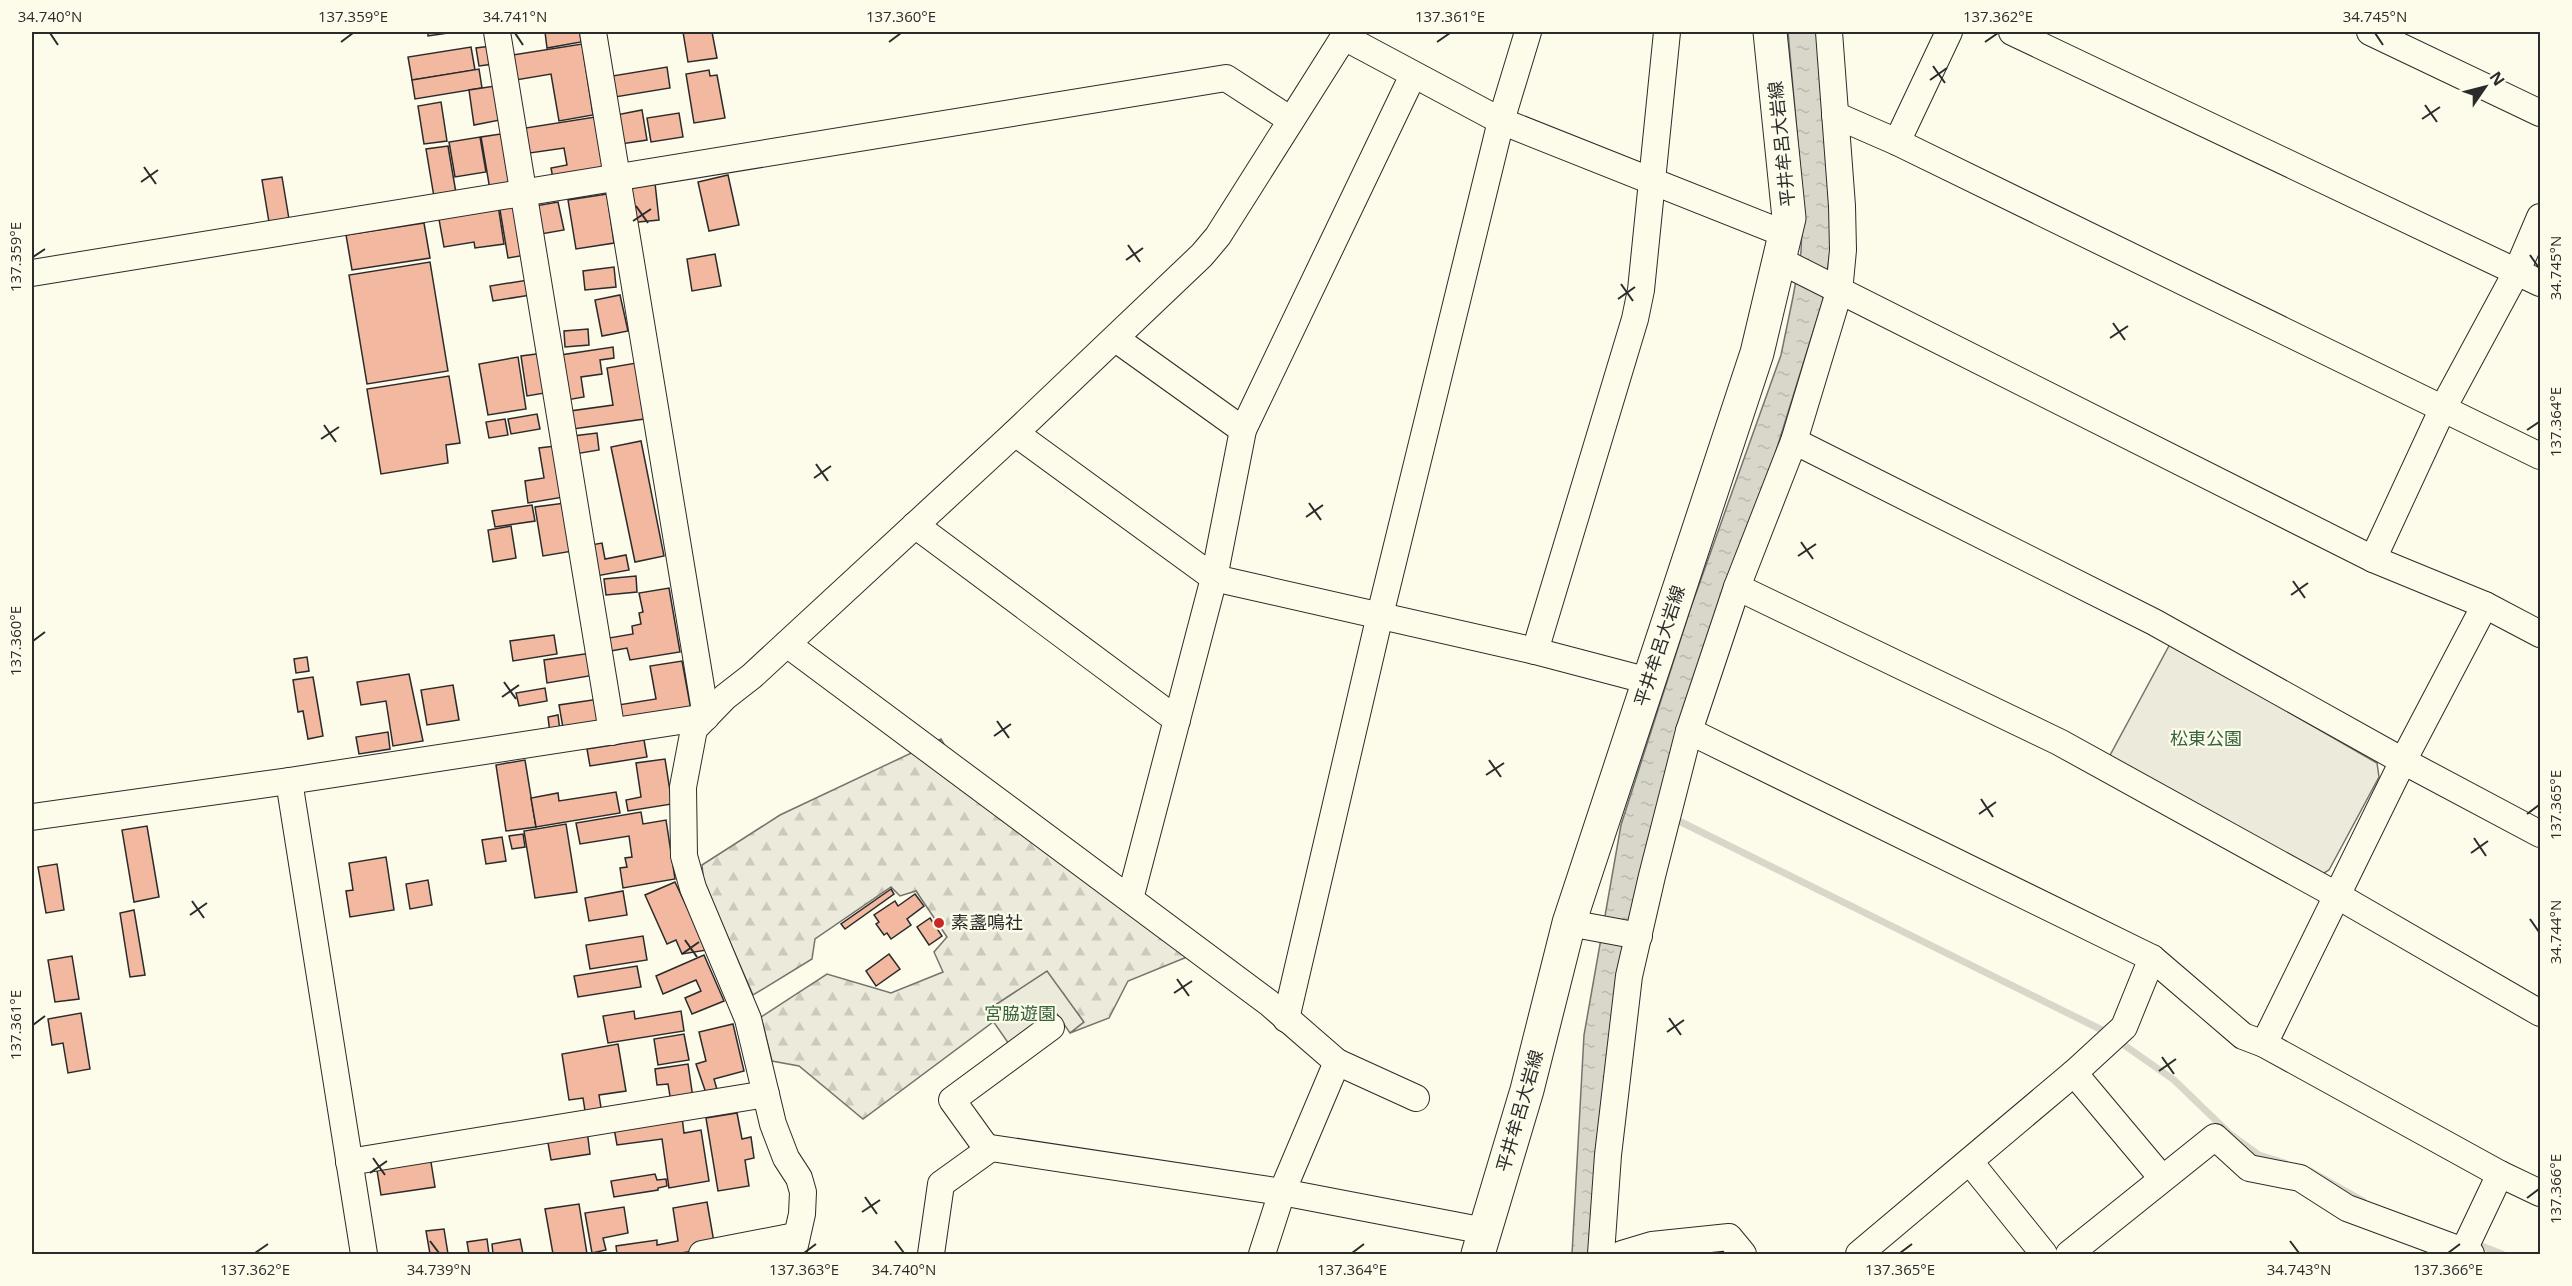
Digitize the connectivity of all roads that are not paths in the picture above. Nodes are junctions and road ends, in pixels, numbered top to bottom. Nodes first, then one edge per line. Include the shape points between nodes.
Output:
1 (497, 32) edge
2 (593, 32) edge
3 (1528, 32) edge
4 (1667, 32) edge
5 (1770, 32) edge
6 (1829, 32) edge
7 (1949, 32) edge
8 (2012, 32) edge
9 (2370, 32) edge
10 (1345, 34) edge
11 (1413, 75) junction
12 (2541, 113) edge
13 (1835, 116) junction
14 (1291, 120) junction
15 (1502, 121) junction
16 (1897, 142) junction
17 (616, 178) junction
18 (1652, 179) junction
19 (524, 194) junction
20 (2541, 217) edge
21 (1786, 253) junction
22 (2517, 271) junction
23 (32, 273) edge
24 (2541, 283) edge
25 (1833, 287) junction
26 (1116, 339) junction
27 (2443, 408) junction
28 (1243, 430) junction
29 (1016, 433) junction
30 (1794, 441) junction
31 (2541, 456) edge
32 (915, 525) junction
33 (2373, 559) junction
34 (1214, 578) junction
35 (1737, 587) junction
36 (2485, 605) junction
37 (1380, 615) junction
38 (2541, 634) edge
39 (787, 644) junction
40 (1534, 651) junction
41 (1648, 681) junction
42 (706, 717) junction
43 (1177, 720) junction
44 (1689, 731) junction
45 (612, 732) junction
46 (2403, 761) junction
47 (289, 781) junction
48 (32, 817) edge
49 (2541, 834) edge
50 (2338, 896) junction
51 (1130, 899) junction
52 (1582, 926) junction
53 (1638, 936) junction
54 (2152, 958) junction
55 (2541, 1013) edge
56 (1287, 1019) junction
57 (1052, 1027) dead end
58 (2264, 1044) junction
59 (1337, 1062) junction
60 (2074, 1073) junction
61 (766, 1094) junction
62 (1416, 1098) dead end
63 (988, 1150) junction
64 (349, 1162) junction
65 (1970, 1162) junction
66 (2500, 1174) junction
67 (2162, 1178) junction
68 (1282, 1192) junction
69 (2541, 1193) edge
70 (1482, 1243) edge
71 (794, 1245) edge
72 (2462, 1253) edge
73 (364, 1254) edge
74 (702, 1254) edge
75 (931, 1254) edge
76 (1262, 1254) edge
77 (1600, 1254) edge
78 (1622, 1254) edge
79 (1743, 1254) edge
80 (1859, 1254) edge
81 (2044, 1254) edge
82 (2068, 1254) edge

1 - 19 street
2 - 17 street
3 - 15 street
4 - 18 street
5 - 21 main road, 平井牟呂大岩線 via 1789,218
6 - 13 street
7 - 16 street
8 - 22 street
9 - 12 street
10 - 11 street
10 - 14 street
11 - 15 street
11 - 28 street
13 - 16 street
13 - 25 street via 1843,250
14 - 17 street via 1226,78
14 - 26 street via 1218,236
15 - 18 street
15 - 37 street
16 - 27 street
17 - 19 street
17 - 42 street via 686,579
18 - 21 street
18 - 40 street via 1635,319
19 - 23 street
19 - 45 street
20 - 22 street
21 - 25 street
21 - 41 main road, 平井牟呂大岩線 via 1757,353
22 - 24 street
22 - 27 street
25 - 30 street
25 - 33 street
26 - 28 street
26 - 29 street
27 - 31 street
27 - 33 street
28 - 34 street
29 - 32 street
29 - 34 street
30 - 35 street
30 - 46 street via 2154,622
32 - 39 street
32 - 43 street
33 - 36 street
34 - 37 street
34 - 43 street
35 - 44 street
35 - 50 street via 2059,742
36 - 38 street
36 - 46 street
37 - 40 street
37 - 56 street
39 - 42 street
39 - 51 street
40 - 41 street
41 - 52 main road, 平井牟呂大岩線
42 - 45 street
42 - 61 street via 694,729 686,767 682,804 684,856 693,888 748,1019
43 - 51 street
44 - 53 street
44 - 54 street
45 - 47 street
46 - 49 street
46 - 50 street
47 - 48 street
47 - 64 street
50 - 55 street
50 - 58 street
51 - 56 street
52 - 53 street
52 - 70 main road, 平井牟呂大岩線 via 1527,1090
53 - 77 street via 1618,1056
54 - 58 street via 2244,1036
54 - 60 street via 2124,1027
56 - 59 street
57 - 63 street via 952,1100
58 - 66 street
59 - 62 street
59 - 68 street
60 - 65 street
60 - 67 street
61 - 64 street
61 - 71 street via 786,1158 803,1192
63 - 68 street
63 - 75 street via 941,1184
64 - 73 street
65 - 80 street
65 - 81 street
66 - 69 street
66 - 72 street
67 - 72 street via 2215,1137 2249,1168 2300,1178 2347,1208
67 - 82 street
68 - 70 street
68 - 76 street
71 - 74 street
78 - 79 street via 1652,1245 1729,1237

